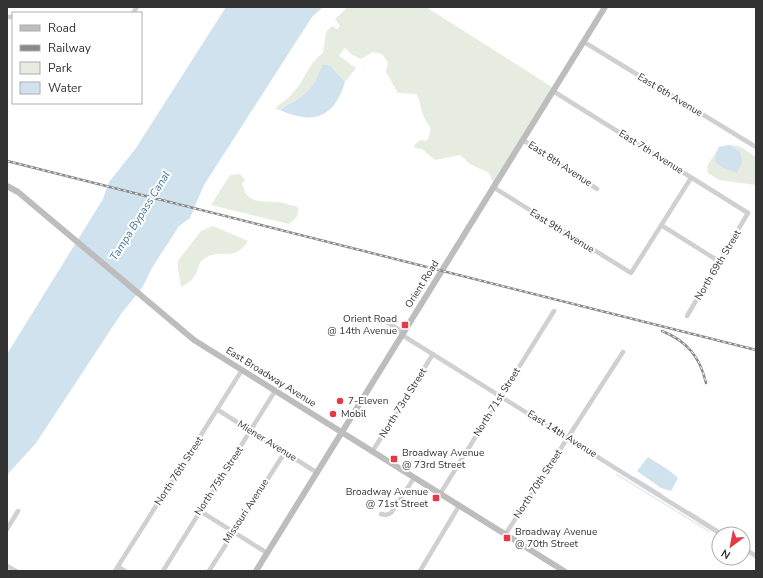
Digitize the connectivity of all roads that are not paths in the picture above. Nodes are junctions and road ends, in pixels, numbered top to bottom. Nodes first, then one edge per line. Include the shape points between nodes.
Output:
1 (605, 7) edge
2 (584, 42) junction
3 (554, 91) junction
4 (523, 140) junction
5 (756, 147) edge
6 (691, 178) junction
7 (7, 186) edge
8 (493, 187) junction
9 (597, 189) dead end
10 (748, 213) joint
11 (661, 225) junction
12 (720, 262) junction
13 (554, 311) dead end
14 (687, 316) dead end
15 (385, 320) dead end
16 (403, 334) junction
17 (623, 352) dead end
18 (433, 354) junction
19 (242, 370) junction
20 (275, 392) junction
21 (501, 396) junction
22 (218, 410) junction
23 (252, 431) junction
24 (341, 433) junction
25 (568, 437) junction
26 (285, 452) junction
27 (372, 452) junction
28 (316, 472) junction
29 (414, 478) junction
30 (440, 494) junction
31 (459, 506) junction
32 (18, 511) dead end
33 (200, 511) junction
34 (382, 514) dead end
35 (711, 528) edge
36 (7, 529) edge
37 (233, 532) junction
38 (506, 535) junction
39 (267, 553) junction
40 (7, 566) edge
41 (116, 569) edge
42 (16, 571) edge
43 (125, 571) edge
44 (163, 571) edge
45 (209, 571) edge
46 (256, 571) edge
47 (420, 571) edge
48 (564, 571) edge

1 - 2 main road, Orient Road
2 - 3 main road, Orient Road
2 - 5 street, East 6th Avenue
3 - 4 main road, Orient Road
3 - 6 street, East 7th Avenue
4 - 8 main road, Orient Road
4 - 9 street, East 8th Avenue
6 - 10 street, East 7th Avenue
6 - 11 street
7 - 19 main road, East Broadway Avenue via 18,192 194,340
8 - 11 street, East 9th Avenue via 631,273
8 - 16 main road, Orient Road
10 - 12 street, North 69th Street
11 - 12 street
12 - 14 street, North 69th Street
13 - 21 street, North 71st Street
15 - 16 street, East 14th Avenue
16 - 18 street, East 14th Avenue
16 - 24 main road, Orient Road
17 - 25 street, North 70th Street
18 - 21 street, East 14th Avenue
18 - 27 street, North 73rd Street
19 - 20 main road, East Broadway Avenue
19 - 22 street, North 76th Street
20 - 23 street, North 75th Street
20 - 24 main road, East Broadway Avenue
21 - 25 street, East 14th Avenue
21 - 30 street, North 71st Street
22 - 23 street, Miener Avenue
22 - 41 street, North 76th Street
23 - 26 street, Miener Avenue
23 - 33 street, North 75th Street
24 - 27 main road, East Broadway Avenue
24 - 28 main road, Orient Road
25 - 35 street, East 14th Avenue
25 - 38 street, North 70th Street
26 - 28 street, Miener Avenue
26 - 37 street, Missouri Avenue
27 - 29 main road, East Broadway Avenue
28 - 39 main road, Orient Road
29 - 30 main road, East Broadway Avenue
29 - 34 street via 390,513
30 - 31 main road, East Broadway Avenue
31 - 38 main road, East Broadway Avenue
31 - 47 street
32 - 36 street
33 - 37 street
33 - 44 street, North 75th Street
37 - 39 street
37 - 45 street, Missouri Avenue
38 - 48 main road, East Broadway Avenue
39 - 46 main road, Orient Road
40 - 42 street
41 - 43 street

